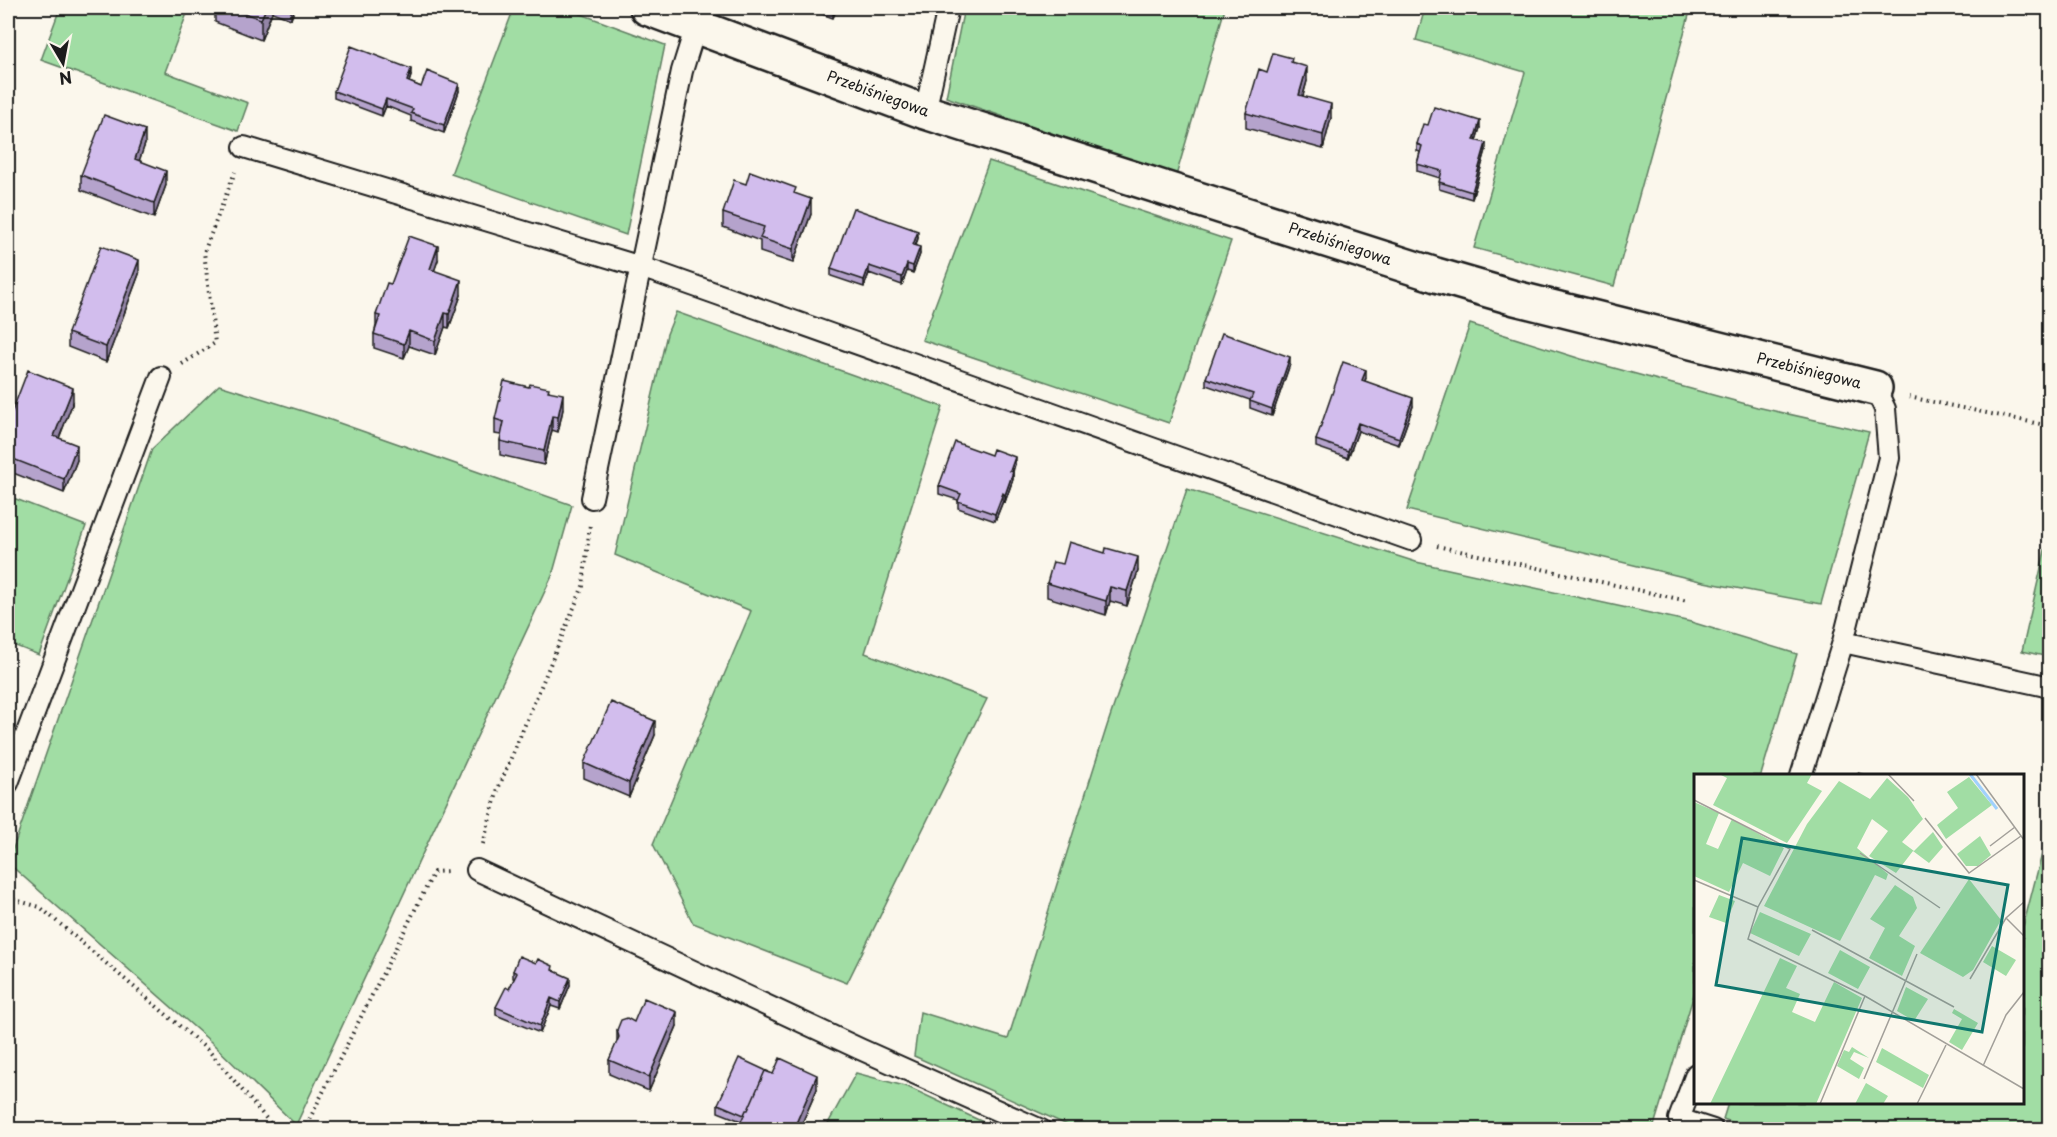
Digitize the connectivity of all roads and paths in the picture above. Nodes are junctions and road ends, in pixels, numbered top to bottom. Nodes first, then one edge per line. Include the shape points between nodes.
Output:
1 (647, 8) edge
2 (948, 8) edge
3 (698, 17) edge
4 (925, 112) junction
5 (244, 147) joint
6 (641, 267) junction
7 (161, 377) joint
8 (1875, 388) junction
9 (2049, 426) edge
10 (592, 498) joint
11 (1411, 540) joint
12 (1688, 602) dead end
13 (1843, 642) junction
14 (2049, 687) edge
15 (1802, 774) edge
16 (8, 783) edge
17 (477, 870) junction
18 (8, 898) edge
19 (1694, 1077) edge
20 (276, 1130) edge
21 (304, 1130) edge
22 (1041, 1130) edge
23 (1713, 1130) edge

1 - 3 street, Przebiśniegowa
2 - 4 lane
3 - 4 street, Przebiśniegowa
3 - 6 lane via 682,71
4 - 8 street, Przebiśniegowa via 1515,298
5 - 6 lane
5 - 7 path via 204,252 215,343
6 - 10 lane
6 - 11 lane
7 - 16 lane
8 - 9 path, Przebiśniegowa
8 - 13 lane via 1885,409 1889,458
10 - 17 path via 584,586 498,789
11 - 12 path
13 - 14 lane
13 - 15 lane
17 - 21 path via 434,872
17 - 22 lane
18 - 20 path via 40,907 209,1051
19 - 23 lane via 1679,1119

